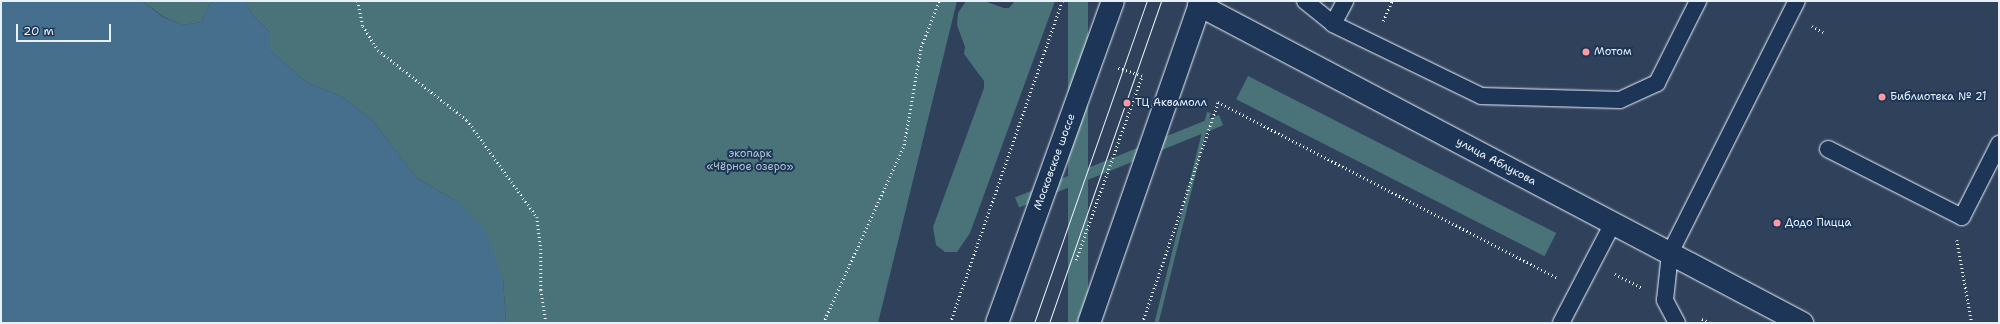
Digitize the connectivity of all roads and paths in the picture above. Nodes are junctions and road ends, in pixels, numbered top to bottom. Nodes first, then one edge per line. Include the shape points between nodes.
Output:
1 (358, 1) edge
2 (939, 1) edge
3 (1062, 1) edge
4 (1113, 1) edge
5 (1305, 1) edge
6 (1344, 1) edge
7 (1698, 1) edge
8 (1798, 1) edge
9 (1197, 2) edge
10 (1333, 24) junction
11 (1117, 68) dead end
12 (1999, 144) edge
13 (1828, 149) dead end
14 (1962, 217) junction
15 (1614, 223) junction
16 (1670, 253) junction
17 (1076, 260) dead end
18 (1579, 289) junction
19 (546, 323) edge
20 (823, 323) edge
21 (950, 323) edge
22 (997, 323) edge
23 (1089, 323) edge
24 (1142, 323) edge
25 (1561, 323) edge
26 (1676, 323) edge
27 (1802, 323) edge
28 (1972, 323) edge

1 - 19 path via 363,26 378,50 467,120 537,217 542,249 541,290
2 - 20 path via 921,47 904,145
3 - 21 path
4 - 22 street, Московское шоссе
5 - 10 lane
6 - 10 lane
7 - 10 lane via 1657,83 1620,100 1481,96
8 - 16 lane
9 - 15 street, улица Аблукова
9 - 23 street
11 - 17 path via 1142,76
12 - 14 lane
13 - 14 lane
14 - 28 path via 1955,230
15 - 16 street, улица Аблукова
15 - 18 lane
16 - 26 lane via 1665,300
16 - 27 street, улица Аблукова
18 - 24 path via 1218,102
18 - 25 lane

